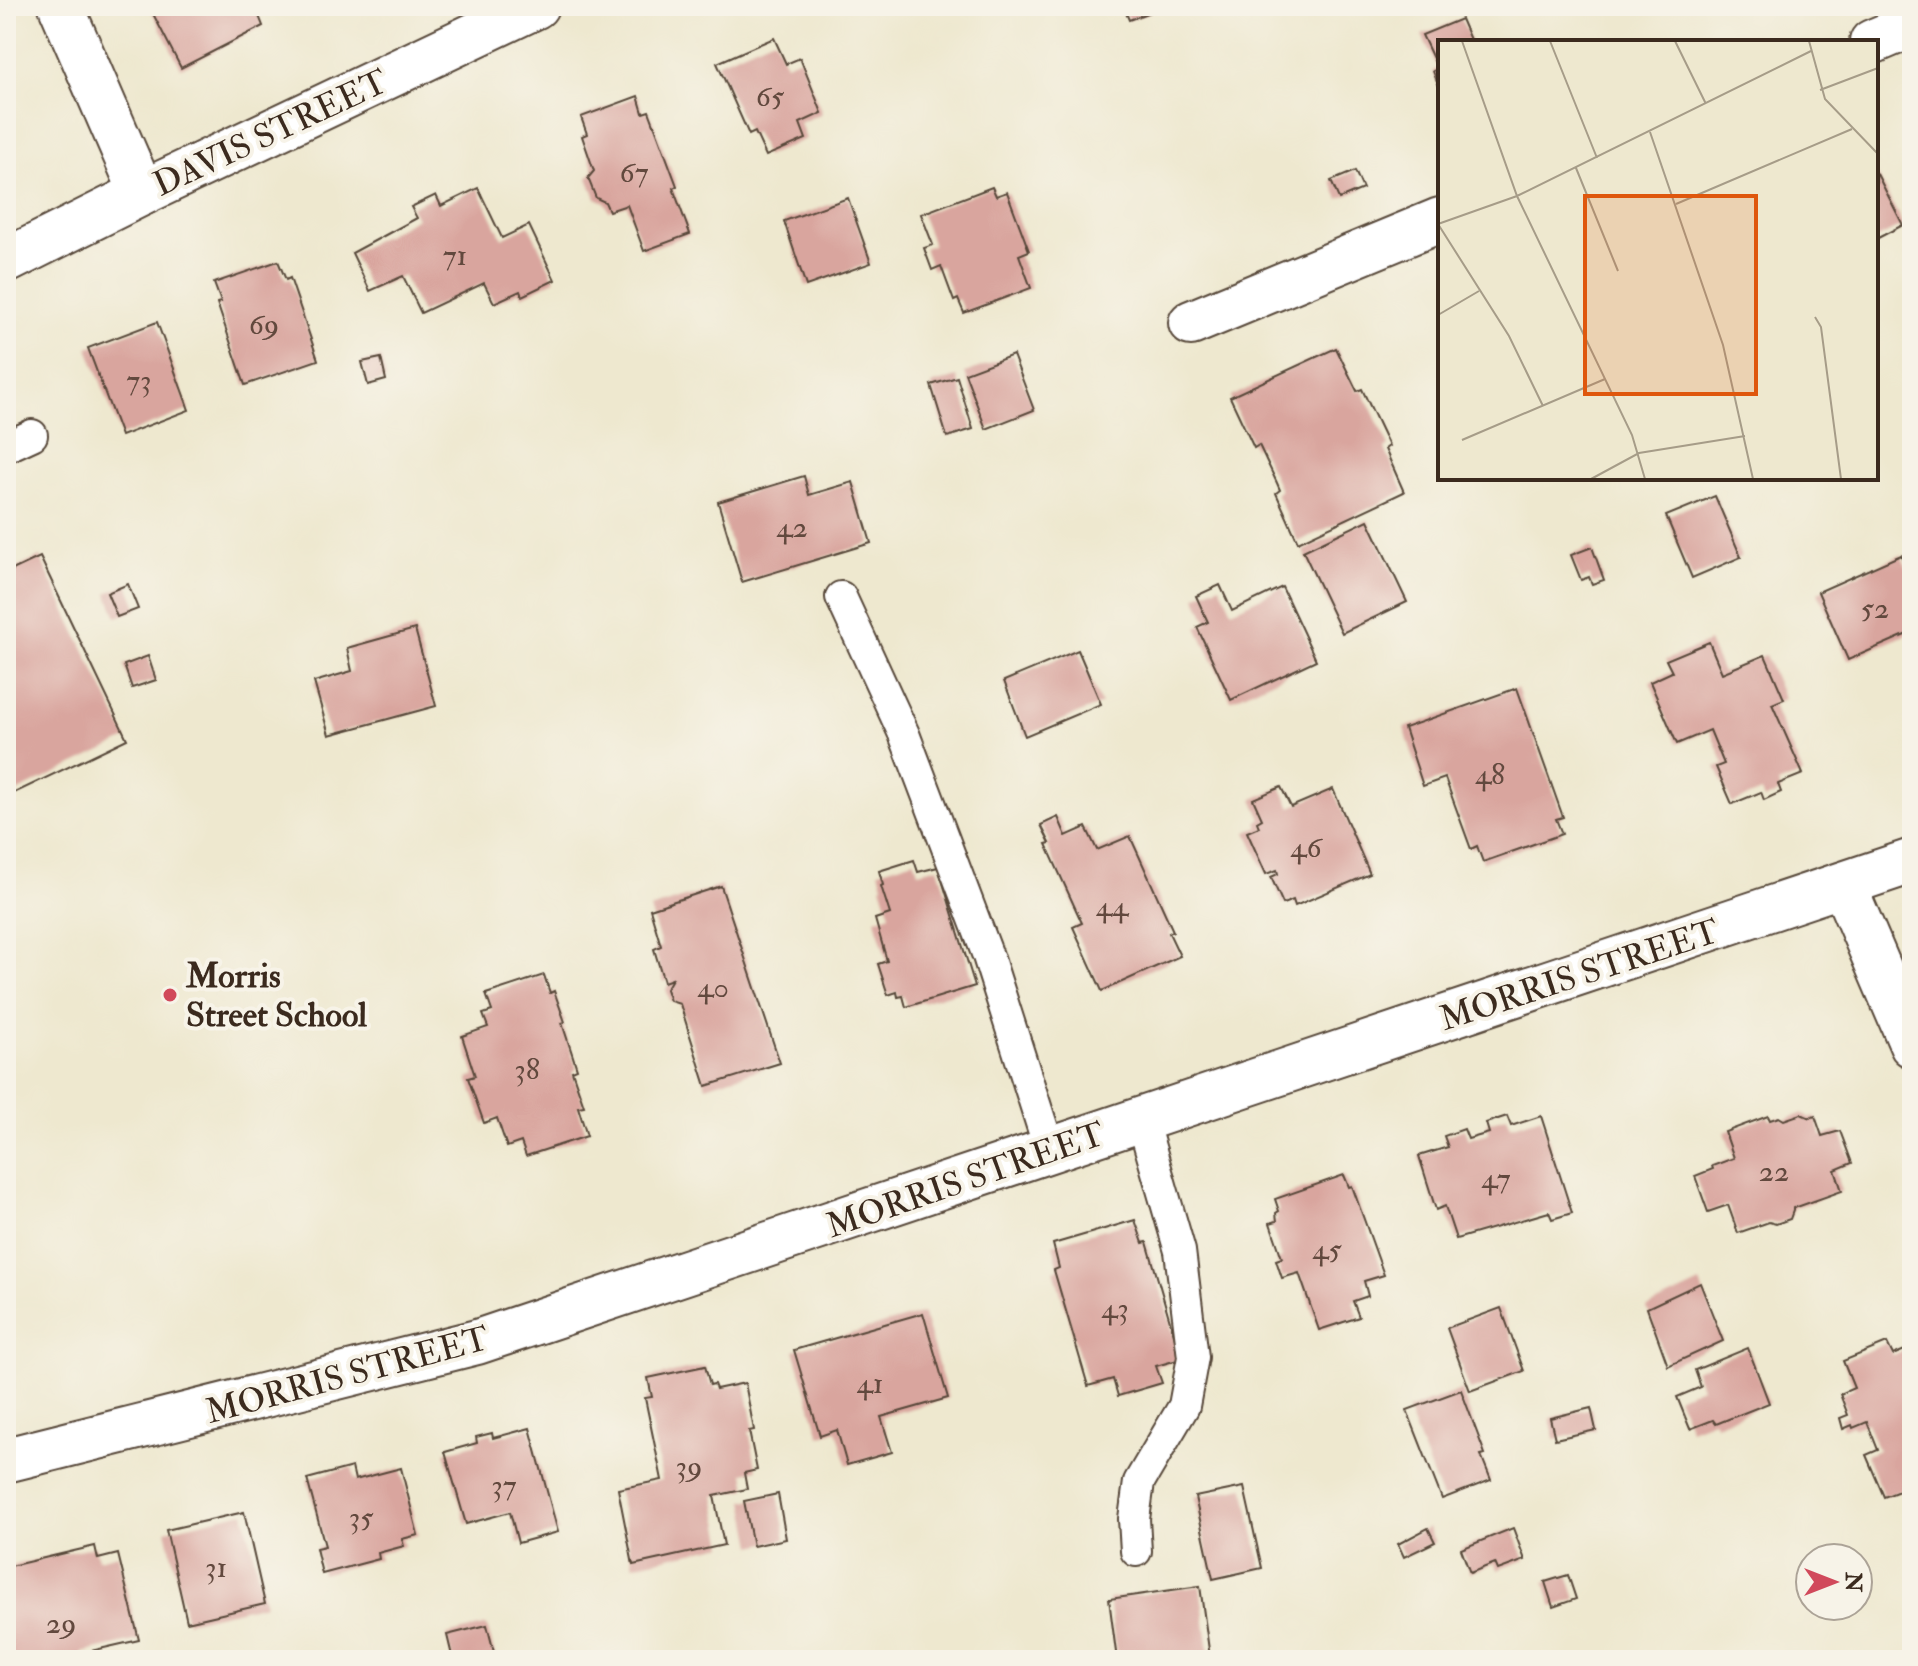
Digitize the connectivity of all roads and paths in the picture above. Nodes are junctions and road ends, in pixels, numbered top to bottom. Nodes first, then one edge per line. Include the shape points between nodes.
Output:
1 (61, 6) edge
2 (536, 6) edge
3 (1912, 25) edge
4 (1877, 40) edge
5 (142, 193) junction
6 (1438, 221) edge
7 (6, 261) edge
8 (1191, 323) dead end
9 (841, 597) dead end
10 (1912, 861) edge
11 (1844, 886) junction
12 (1912, 1045) edge
13 (1142, 1120) junction
14 (1050, 1151) junction
15 (6, 1460) edge
16 (1136, 1551) dead end

1 - 5 street
2 - 5 street, DAVIS STREET
3 - 4 street
5 - 7 street, DAVIS STREET
6 - 8 street
9 - 14 lane via 904,734 988,956
10 - 11 street, MORRIS STREET
11 - 12 street
11 - 13 street, MORRIS STREET
13 - 14 street, MORRIS STREET
13 - 16 lane via 1180,1251 1193,1357 1184,1406 1139,1482
14 - 15 street, MORRIS STREET via 477,1342

